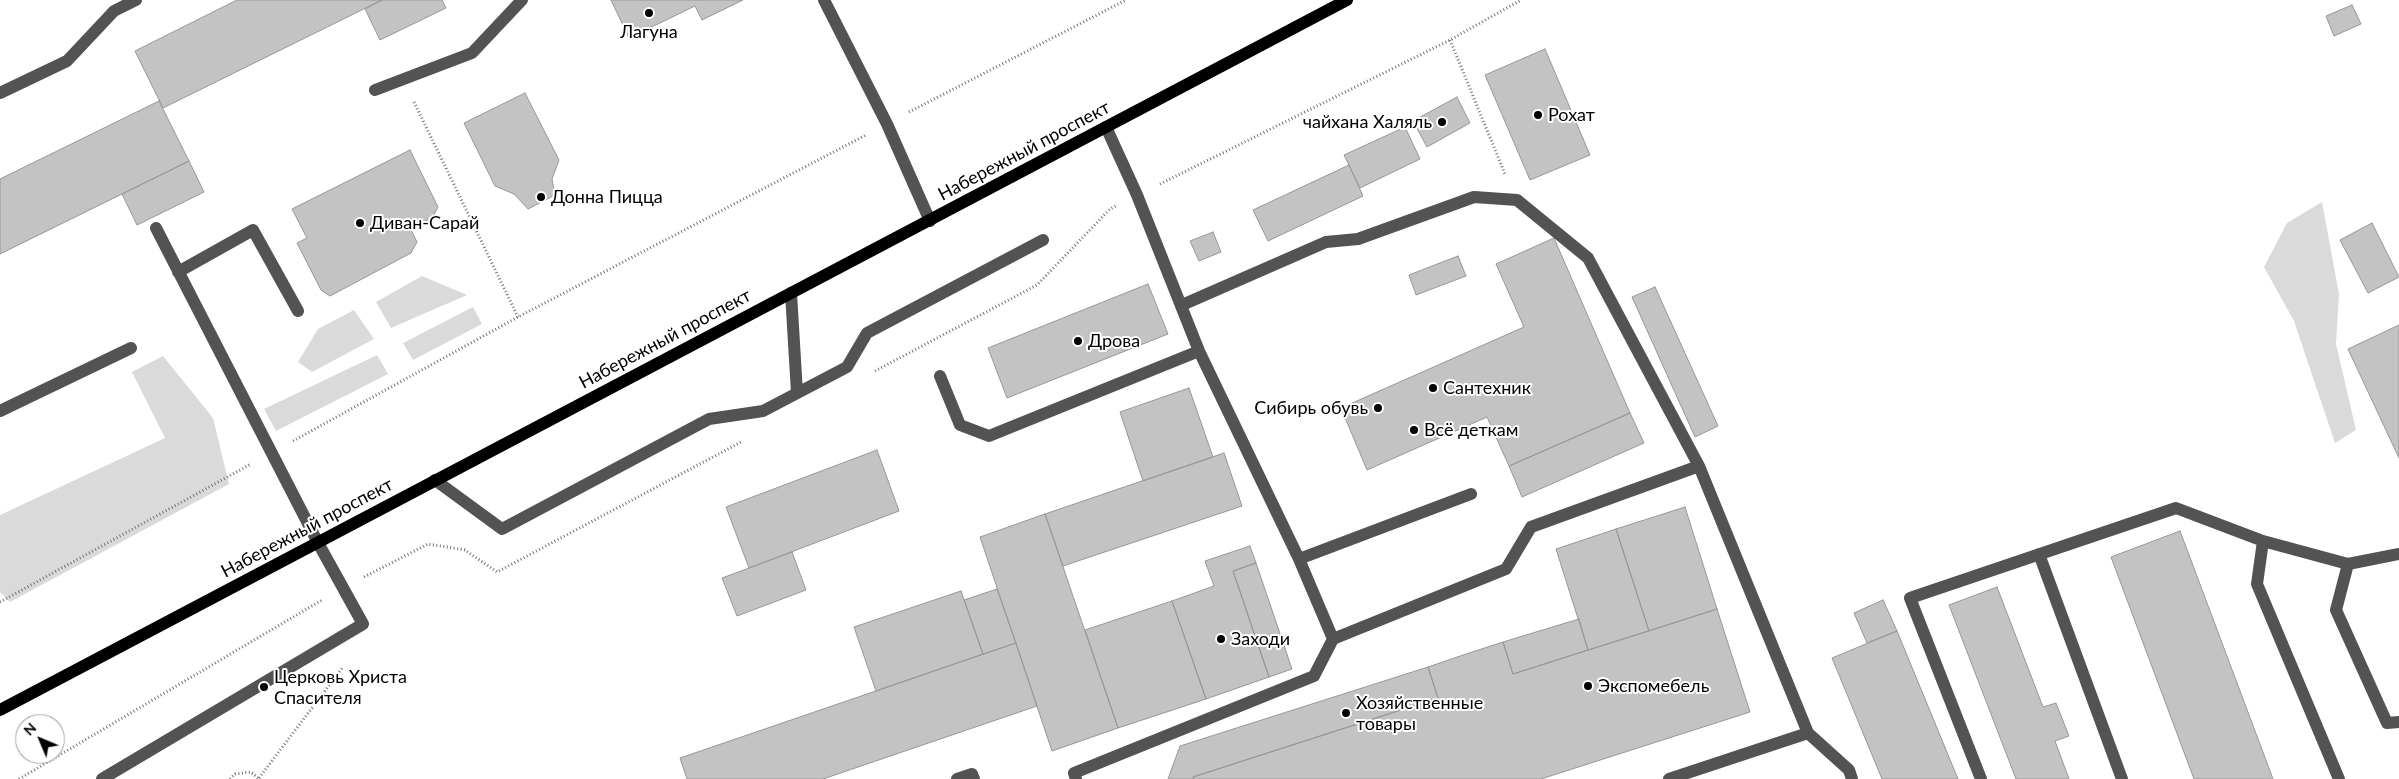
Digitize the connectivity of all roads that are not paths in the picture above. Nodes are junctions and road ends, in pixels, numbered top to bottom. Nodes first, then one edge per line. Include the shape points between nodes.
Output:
1 (136, 0) edge
2 (522, 0) edge
3 (824, 0) edge
4 (1347, 0) edge
5 (375, 90) dead end
6 (0, 93) edge
7 (1106, 128) junction
8 (930, 221) junction
9 (156, 228) dead end
10 (1043, 240) dead end
11 (178, 272) junction
12 (791, 293) junction
13 (1182, 305) junction
14 (298, 310) dead end
15 (131, 348) dead end
16 (1199, 350) junction
17 (940, 376) dead end
18 (797, 393) junction
19 (0, 411) edge
20 (1699, 466) junction
21 (435, 480) junction
22 (1471, 494) dead end
23 (317, 541) junction
24 (2263, 541) junction
25 (2039, 554) junction
26 (2399, 554) edge
27 (1299, 559) junction
28 (2348, 564) junction
29 (1333, 639) junction
30 (0, 710) edge
31 (2399, 722) edge
32 (1808, 733) junction
33 (1690, 776) edge
34 (102, 779) edge
35 (956, 779) edge
36 (974, 779) edge
37 (1076, 779) edge
38 (1669, 779) edge
39 (1852, 779) edge
40 (1982, 779) edge
41 (2122, 779) edge
42 (2339, 779) edge

1 - 6 lane via 114,11 67,61
2 - 5 lane via 472,53
3 - 8 lane via 887,124
4 - 7 main road, Набережный проспект
7 - 8 main road, Набережный проспект
7 - 13 lane
8 - 12 main road, Набережный проспект
9 - 11 lane
10 - 18 lane via 867,332 847,367
11 - 14 lane via 253,230
11 - 23 lane
12 - 18 lane
12 - 21 main road, Набережный проспект
13 - 16 lane
13 - 20 lane via 1326,242 1358,239 1474,197 1517,200 1588,258
15 - 19 lane
16 - 17 lane via 989,436 960,426
16 - 27 lane
18 - 21 lane via 763,411 709,419 502,529
20 - 29 lane via 1531,527 1506,570
20 - 32 lane
21 - 23 main road, Набережный проспект
22 - 27 lane
23 - 30 main road, Набережный проспект
23 - 34 lane via 363,624
24 - 25 lane via 2176,508
24 - 28 lane
24 - 42 lane via 2257,584
25 - 40 lane via 1910,598
25 - 41 lane
26 - 28 lane
27 - 29 lane
28 - 31 lane via 2336,610 2387,723
29 - 37 lane via 1314,676 1074,773
32 - 33 lane
32 - 39 lane via 1849,770
33 - 38 lane
35 - 36 lane via 972,774

